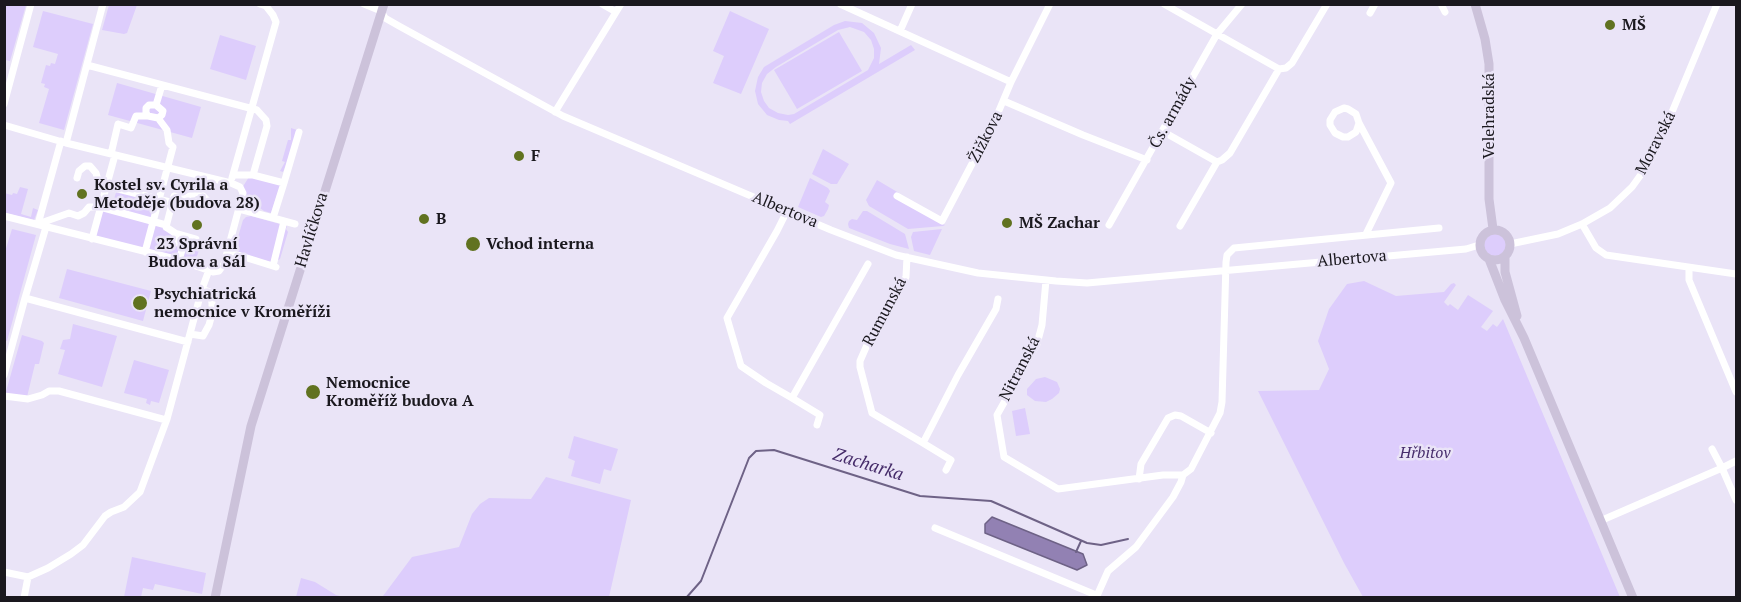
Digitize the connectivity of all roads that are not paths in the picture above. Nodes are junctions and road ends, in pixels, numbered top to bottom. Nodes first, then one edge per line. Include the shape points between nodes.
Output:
1 (31, 4) edge
2 (103, 4) edge
3 (260, 4) edge
4 (364, 4) edge
5 (602, 4) edge
6 (621, 4) edge
7 (840, 4) edge
8 (912, 4) edge
9 (1050, 4) edge
10 (1164, 4) edge
11 (1242, 4) edge
12 (1327, 4) edge
13 (1375, 4) edge
14 (1441, 4) edge
15 (1475, 4) edge
16 (1717, 4) edge
17 (382, 8) edge
18 (616, 12) junction
19 (1445, 12) dead end
20 (1370, 13) dead end
21 (900, 31) junction
22 (1217, 34) junction
23 (87, 65) junction
24 (4, 66) edge
25 (14, 69) junction
26 (1279, 69) junction
27 (1011, 82) junction
28 (162, 86) junction
29 (1004, 101) junction
30 (4, 104) edge
31 (156, 105) junction
32 (251, 109) junction
33 (555, 112) junction
34 (148, 116) junction
35 (158, 118) junction
36 (1359, 123) junction
37 (4, 125) edge
38 (1162, 131) junction
39 (298, 132) dead end
40 (63, 142) junction
41 (113, 154) junction
42 (1147, 160) junction
43 (1217, 162) junction
44 (167, 168) junction
45 (233, 175) junction
46 (253, 175) junction
47 (77, 178) dead end
48 (231, 183) junction
49 (284, 183) junction
50 (106, 186) junction
51 (897, 196) dead end
52 (159, 199) junction
53 (173, 202) junction
54 (211, 202) dead end
55 (100, 207) junction
56 (239, 209) junction
57 (787, 211) junction
58 (4, 216) edge
59 (273, 218) junction
60 (284, 221) junction
61 (153, 222) junction
62 (295, 224) dead end
63 (1582, 224) junction
64 (42, 225) junction
65 (166, 225) junction
66 (1109, 225) dead end
67 (1179, 226) dead end
68 (1439, 228) dead end
69 (1493, 230) junction
70 (175, 233) junction
71 (1366, 234) junction
72 (92, 238) junction
73 (1510, 244) junction
74 (1479, 245) junction
75 (183, 247) junction
76 (145, 252) junction
77 (228, 252) junction
78 (1505, 256) junction
79 (908, 257) junction
80 (1489, 259) junction
81 (178, 260) junction
82 (868, 264) dead end
83 (1689, 268) junction
84 (209, 270) junction
85 (1225, 271) junction
86 (1737, 274) edge
87 (1046, 280) junction
88 (202, 289) junction
89 (25, 298) junction
90 (998, 299) dead end
91 (190, 334) junction
92 (1524, 338) junction
93 (188, 342) junction
94 (8, 349) edge
95 (4, 375) edge
96 (1737, 392) edge
97 (4, 396) edge
98 (792, 398) junction
99 (166, 420) junction
100 (817, 424) dead end
101 (1211, 433) junction
102 (923, 443) junction
103 (1712, 449) dead end
104 (1737, 461) edge
105 (1722, 468) junction
106 (946, 470) dead end
107 (1183, 475) junction
108 (1139, 479) junction
109 (1737, 500) edge
110 (1600, 520) junction
111 (935, 528) dead end
112 (4, 572) edge
113 (28, 577) junction
114 (1096, 596) edge
115 (24, 597) edge
116 (215, 597) edge
117 (1633, 597) edge

1 - 25 street
2 - 23 street
3 - 32 street via 266,6 276,22
4 - 17 street, Albertova
5 - 18 street
6 - 18 street
7 - 21 street
8 - 21 street
9 - 27 street, Žižkova
10 - 22 street
11 - 22 street, Čs. armády
12 - 26 street via 1292,63
13 - 20 street
14 - 19 street
15 - 69 main road, Velehradská via 1489,64 1489,189
16 - 63 street, Moravská via 1650,162 1618,201
17 - 33 street, Albertova via 385,18 399,27
17 - 116 main road, Havlíčkova via 251,426
18 - 33 street
21 - 27 street
22 - 26 street
22 - 38 street, Čs. armády
23 - 28 street
23 - 40 street
24 - 25 street
25 - 30 street
26 - 43 street via 1230,153
27 - 29 street, Žižkova
28 - 31 street
28 - 32 street
29 - 42 street
29 - 51 street, Žižkova via 942,221
31 - 34 street via 146,108
31 - 35 street via 163,111
32 - 45 street
32 - 46 street via 263,115 267,126
33 - 57 street, Albertova
34 - 35 street
34 - 41 street via 136,116 131,128 118,124
35 - 44 street via 172,147
36 - 36 street via 1356,132 1348,137 1339,136 1330,125 1332,116 1344,108 1356,114
36 - 71 street via 1391,183
37 - 40 street
38 - 42 street, Čs. armády
38 - 43 street
39 - 49 street
40 - 41 street
40 - 64 street
41 - 44 street
41 - 50 street
42 - 66 street, Čs. armády
43 - 67 street
44 - 48 street
44 - 52 street
45 - 46 street
45 - 48 street
46 - 49 street
47 - 50 street via 79,171 90,166
48 - 56 street via 243,193
49 - 59 street
50 - 52 street
50 - 55 street
52 - 53 street
52 - 61 street
53 - 54 street via 174,196 185,199 196,192
53 - 65 street
55 - 61 street
55 - 64 street via 89,207 78,216 69,213
55 - 72 street
56 - 59 street
56 - 77 street
57 - 79 street, Albertova
57 - 98 street via 728,318 741,366
58 - 64 street
59 - 60 street
60 - 62 street
60 - 77 street via 274,266
61 - 65 street
61 - 76 street
63 - 73 street, Moravská via 1558,234
63 - 83 street via 1596,248 1606,255
64 - 72 street
64 - 89 street
65 - 70 street via 167,230
68 - 71 street, Albertova
69 - 73 main road via 1503,232
69 - 74 main road via 1485,232
70 - 75 street
70 - 75 street via 195,239 198,245
71 - 85 street, Albertova via 1234,248 1227,255
72 - 76 street
73 - 78 main road
74 - 80 main road
74 - 85 street, Albertova
75 - 81 street
76 - 81 street
77 - 84 street via 219,271
78 - 80 main road
78 - 92 main road via 1505,272
79 - 87 street, Albertova via 978,273
79 - 102 street, Rumunská via 906,277 867,345 860,368 872,413
80 - 92 main road
81 - 84 street
82 - 98 street
83 - 86 street
83 - 96 street via 1689,280
84 - 88 street
85 - 87 street, Albertova via 1109,282
85 - 101 street via 1222,402
87 - 108 street, Nitranská via 1037,344 997,415 1004,457 1058,489
88 - 91 street
88 - 91 street via 210,292 212,314 203,336
89 - 93 street
89 - 94 street
90 - 102 street
91 - 93 street
92 - 110 main road
93 - 99 street
94 - 95 street
97 - 99 street via 28,399 58,391
98 - 100 street via 820,416
99 - 113 street via 140,492 124,507 105,516 83,545
101 - 107 street via 1191,469
101 - 108 street via 1181,416 1171,416 1141,464
102 - 106 street, Rumunská via 951,460
103 - 105 street
104 - 105 street
105 - 109 street
105 - 110 street
107 - 108 street, Nitranská
107 - 114 street via 1173,497 1136,547 1108,571
110 - 117 main road
111 - 114 street
112 - 113 street
113 - 115 street

